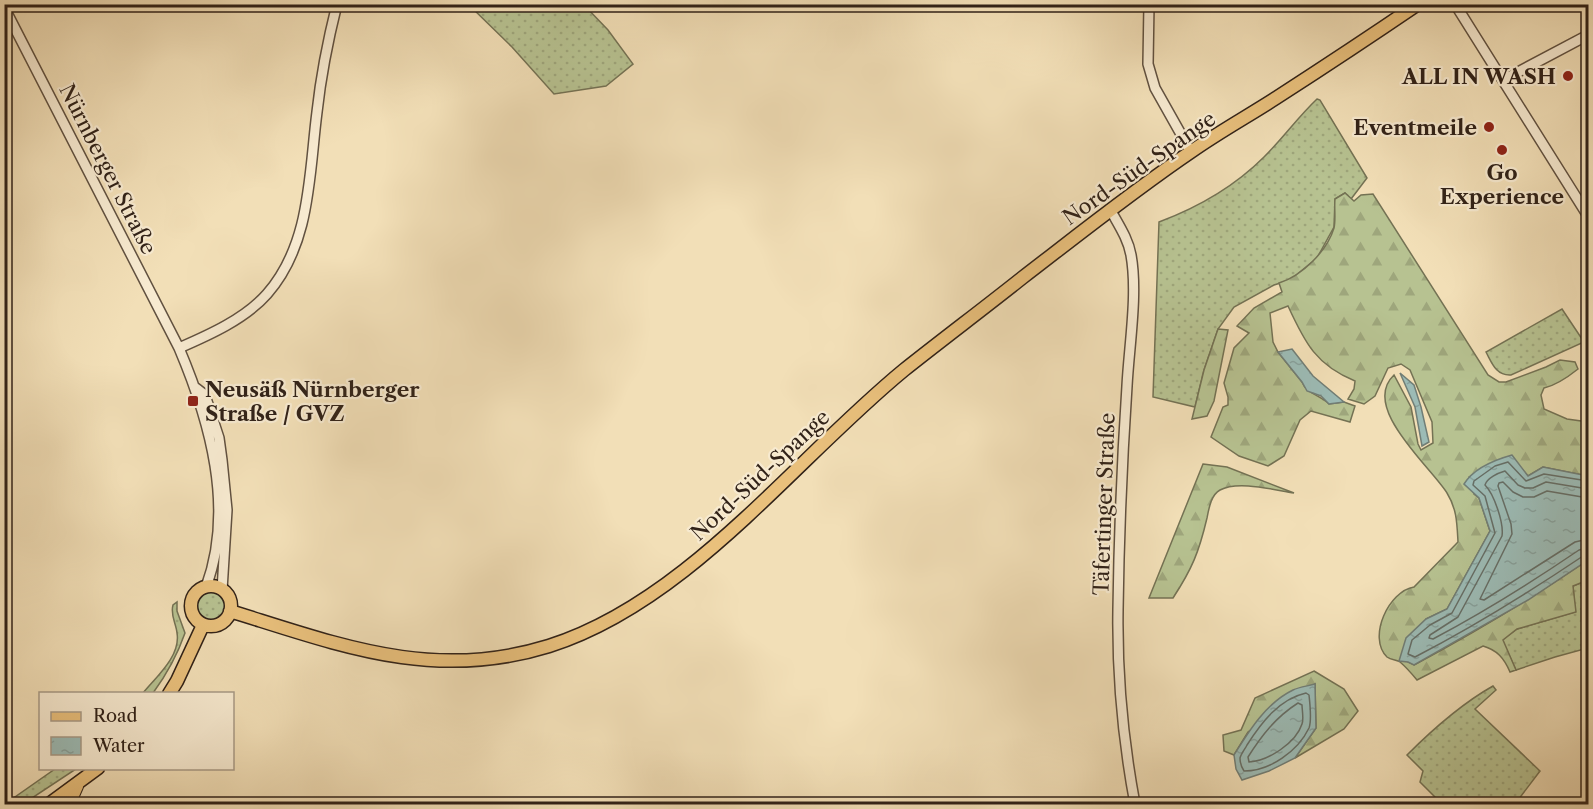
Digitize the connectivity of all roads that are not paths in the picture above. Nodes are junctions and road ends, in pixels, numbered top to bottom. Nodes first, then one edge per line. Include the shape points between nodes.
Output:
1 (337, 4) edge
2 (1149, 4) edge
3 (1418, 4) edge
4 (1455, 4) edge
5 (4, 6) edge
6 (1588, 35) edge
7 (1503, 80) junction
8 (1191, 152) junction
9 (1110, 210) junction
10 (1588, 216) edge
11 (178, 348) junction
12 (222, 495) junction
13 (206, 587) junction
14 (222, 590) junction
15 (231, 611) junction
16 (203, 625) junction
17 (170, 692) edge
18 (96, 770) edge
19 (76, 786) junction
20 (49, 804) edge
21 (68, 804) edge
22 (1135, 804) edge

1 - 11 street via 321,75 305,214 298,243 283,274 247,313
2 - 8 street via 1148,64 1155,88
3 - 8 main road, Nord-Süd-Spange
4 - 7 street
5 - 11 street, Nürnberger Straße
6 - 7 street
7 - 10 street
8 - 9 main road, Nord-Süd-Spange
9 - 15 main road, Nord-Süd-Spange via 874,396 681,573 599,626 546,646 498,657 435,660 400,658 346,646
9 - 22 street, Täfertinger Straße via 1131,252 1133,279 1118,609 1120,691
11 - 12 street, Nürnberger Straße via 196,388
12 - 13 street via 216,550
12 - 14 street via 227,529
13 - 14 main road
13 - 16 main road via 198,591 191,603 194,616
14 - 15 main road via 230,599
15 - 16 main road via 219,625
16 - 17 main road
18 - 19 main road
19 - 20 main road
19 - 21 highway

